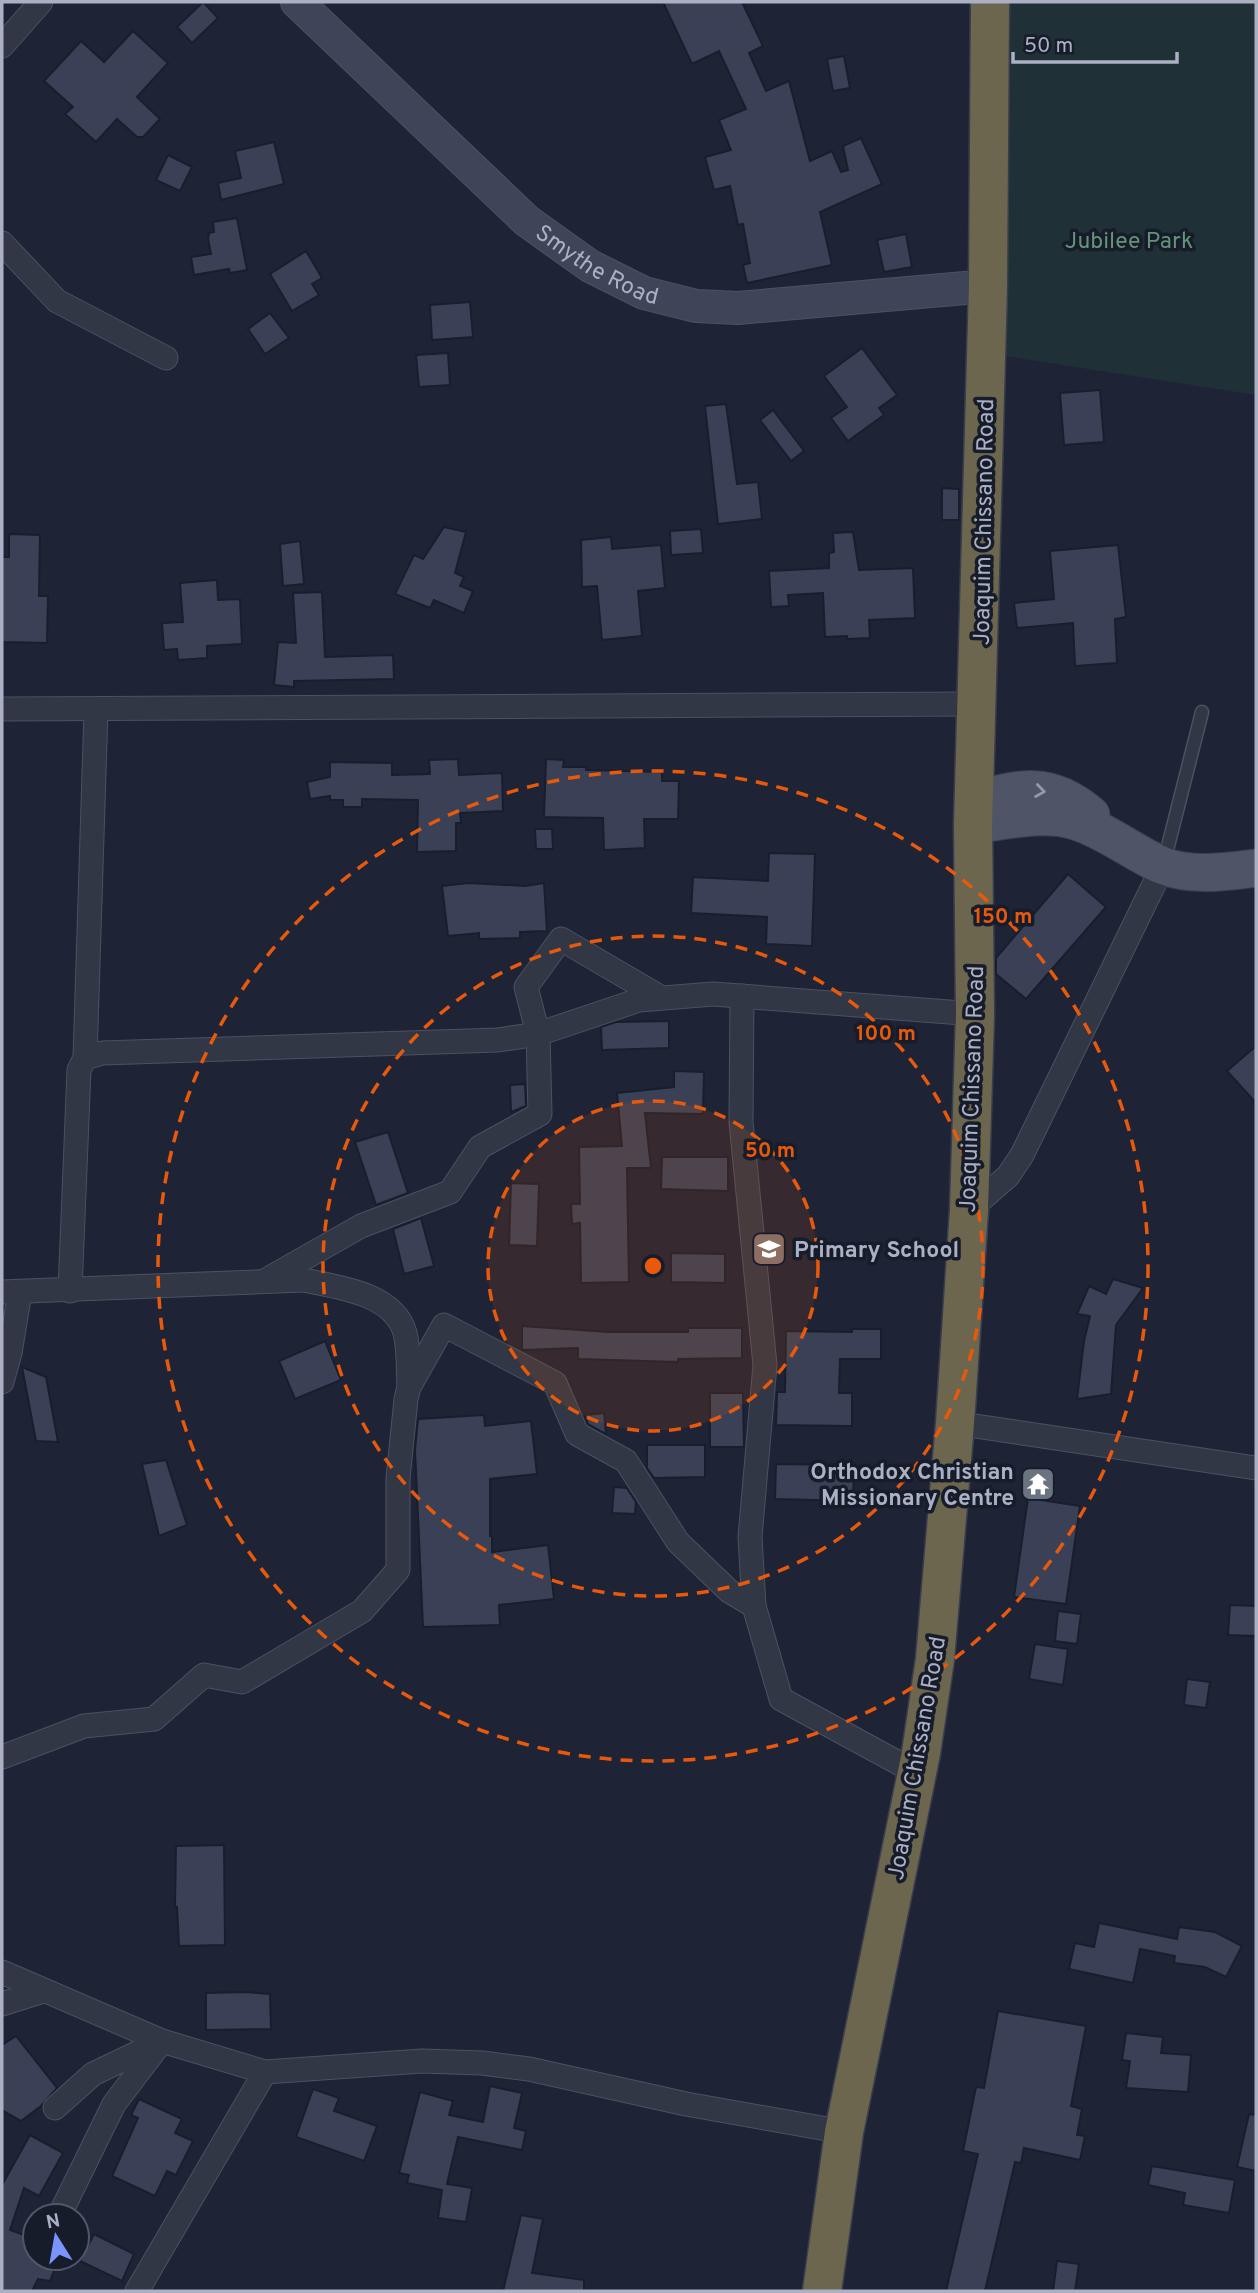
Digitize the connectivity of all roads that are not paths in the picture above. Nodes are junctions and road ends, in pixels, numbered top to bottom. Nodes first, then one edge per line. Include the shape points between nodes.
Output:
1 (41, 2) edge
2 (297, 2) edge
3 (990, 2) edge
4 (2, 46) edge
5 (2, 243) edge
6 (988, 286) junction
7 (166, 358) dead end
8 (978, 704) junction
9 (2, 709) edge
10 (96, 710) junction
11 (1202, 712) dead end
12 (973, 813) junction
13 (1147, 858) junction
14 (1256, 868) edge
15 (742, 996) junction
16 (660, 997) junction
17 (975, 1014) junction
18 (538, 1034) junction
19 (85, 1058) junction
20 (968, 1210) junction
21 (266, 1280) junction
22 (70, 1291) junction
23 (11, 1292) edge
24 (2, 1382) edge
25 (409, 1387) junction
26 (955, 1423) junction
27 (1256, 1468) edge
28 (754, 1606) junction
29 (2, 1757) edge
30 (917, 1773) junction
31 (2, 1972) edge
32 (43, 1991) junction
33 (2, 2004) edge
34 (162, 2040) junction
35 (265, 2072) junction
36 (55, 2108) dead end
37 (844, 2132) junction
38 (65, 2202) edge
39 (137, 2291) edge
40 (822, 2291) edge

1 - 4 street
2 - 6 street, Smythe Road via 527,221 590,266 644,293 696,306 738,308
3 - 6 highway, Joaquim Chissano Road
5 - 7 street via 57,300
6 - 8 highway, Joaquim Chissano Road
8 - 10 street
8 - 12 highway, Joaquim Chissano Road
9 - 10 street
10 - 19 street
11 - 13 lane
12 - 13 main road via 1013,789 1042,789 1075,801
12 - 17 highway, Joaquim Chissano Road
13 - 14 main road via 1188,872
13 - 20 street via 1021,1155 1008,1176
15 - 16 street
15 - 17 street
15 - 28 street via 741,1122 765,1365 750,1537
16 - 18 street via 639,999
16 - 18 street via 561,939 526,987
17 - 20 highway, Joaquim Chissano Road
18 - 19 street via 498,1040 102,1053
18 - 21 street via 540,1114 480,1147 450,1192 361,1227
19 - 22 street via 79,1070
20 - 26 highway, Joaquim Chissano Road
21 - 22 street
21 - 25 street via 304,1280 347,1289 386,1305 404,1331
22 - 23 street
23 - 24 street via 10,1353
25 - 28 street via 444,1325 555,1383 577,1434 626,1461 678,1542 729,1591
25 - 29 street via 398,1478 398,1570 362,1611 242,1682 204,1675 154,1719 84,1726
26 - 27 street
26 - 30 highway, Joaquim Chissano Road via 935,1659
28 - 30 street via 781,1699
30 - 37 highway, Joaquim Chissano Road
31 - 32 street
32 - 33 street
32 - 34 street
34 - 35 street
34 - 36 street via 93,2074
34 - 38 street via 114,2104
35 - 37 street via 422,2061 481,2063
35 - 39 street
37 - 40 highway, Joaquim Chissano Road

